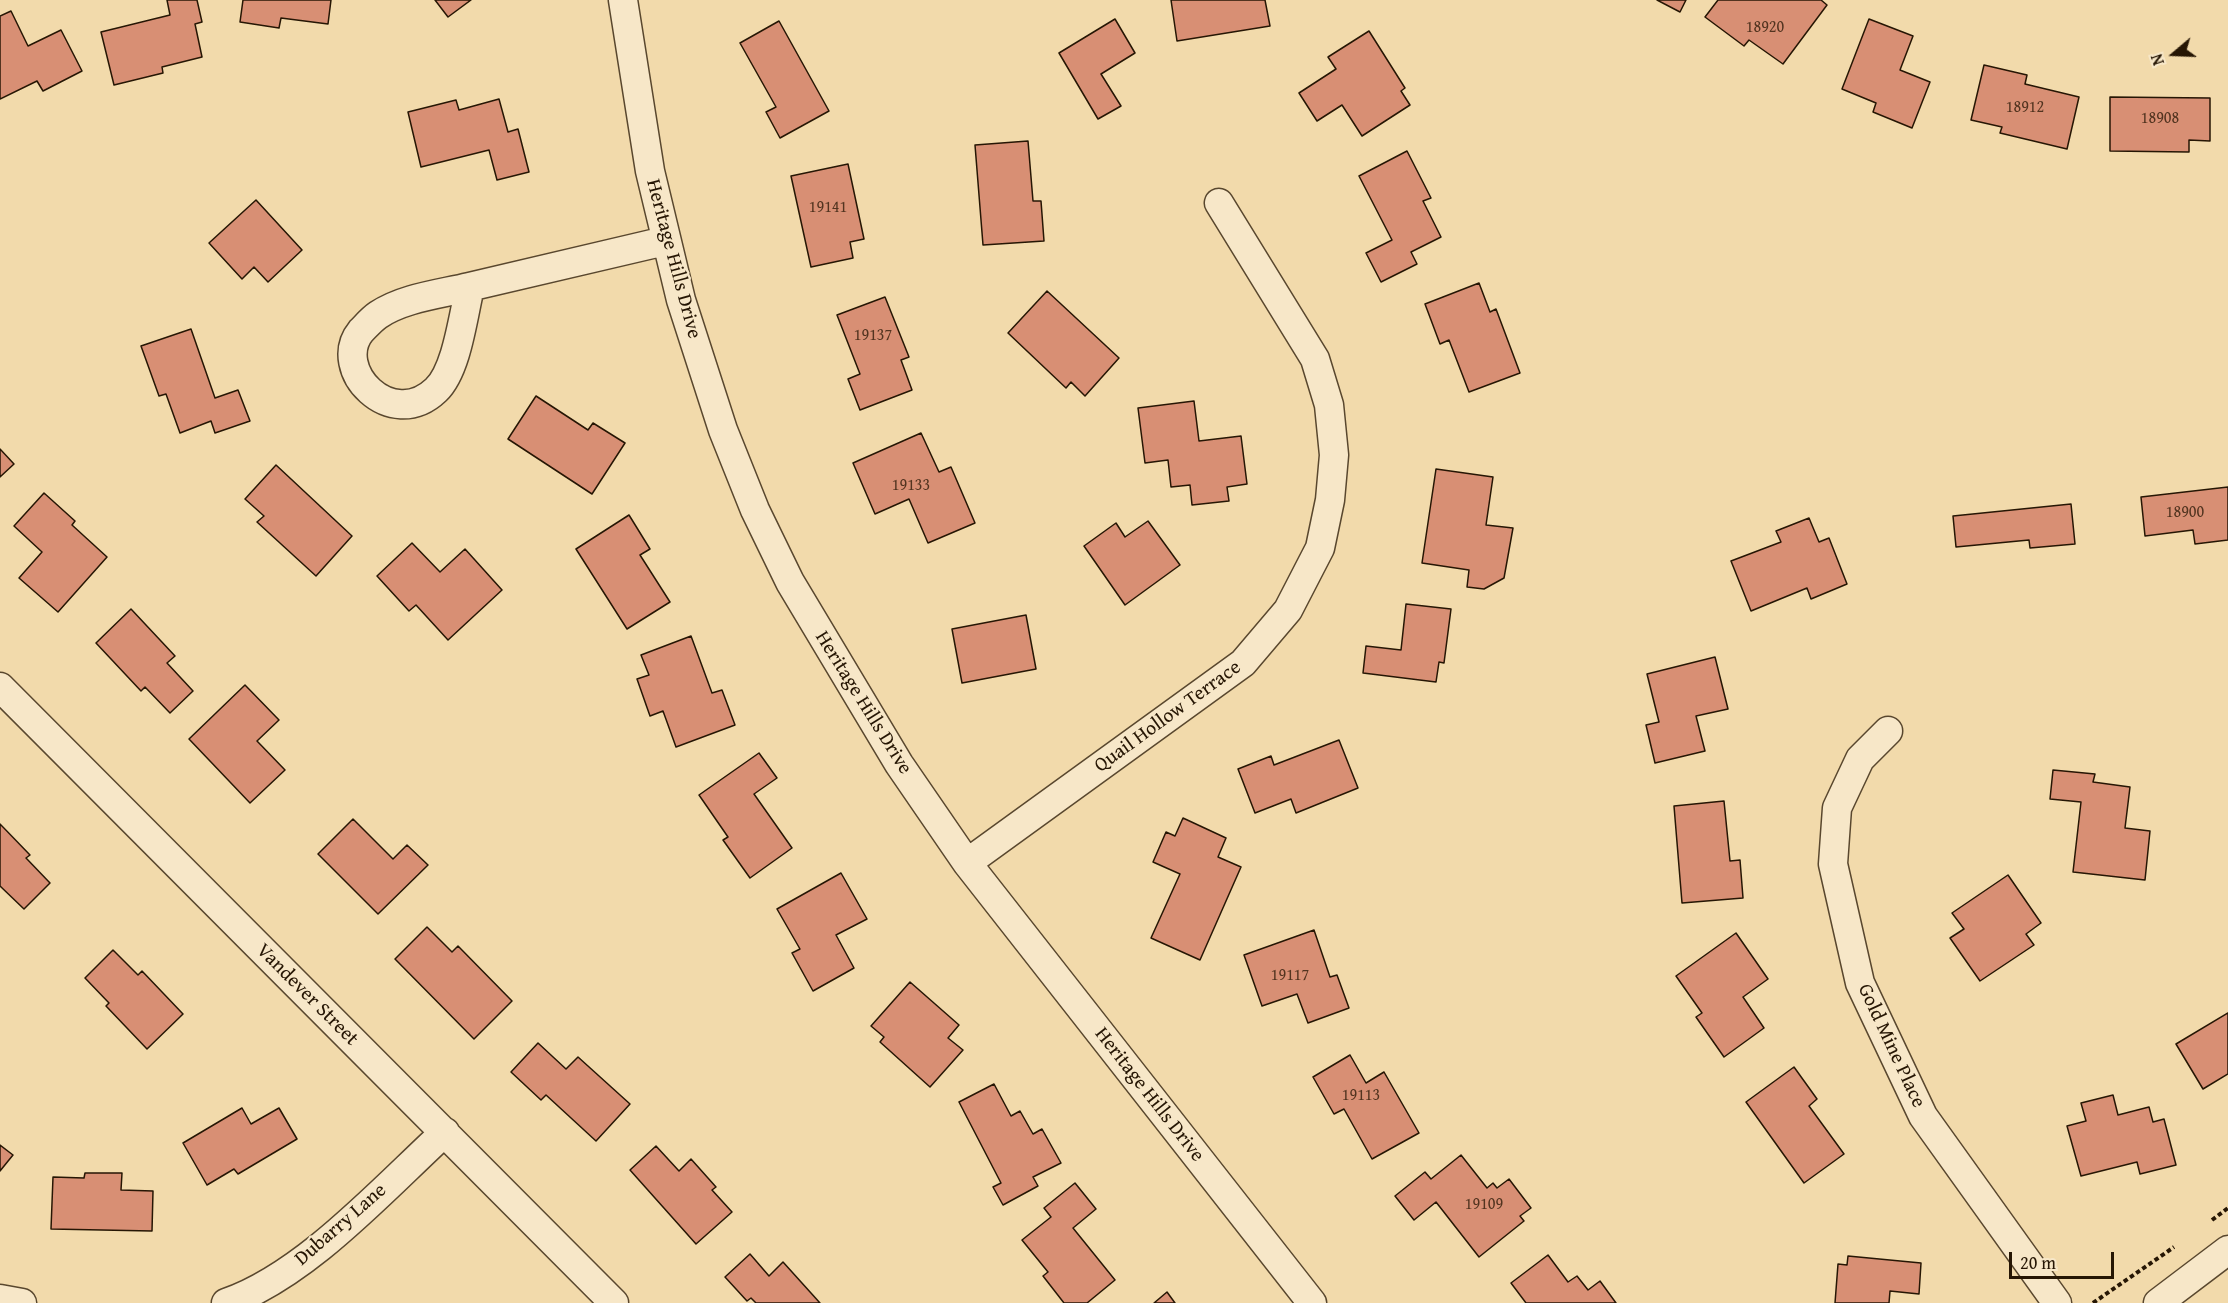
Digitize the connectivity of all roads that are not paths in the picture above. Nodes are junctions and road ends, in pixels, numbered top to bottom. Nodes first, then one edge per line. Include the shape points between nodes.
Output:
1 (623, 0) edge
2 (1219, 203) dead end
3 (664, 241) junction
4 (470, 287) junction
5 (0, 687) edge
6 (1888, 731) dead end
7 (967, 862) junction
8 (445, 1132) junction
9 (2228, 1250) edge
10 (0, 1299) edge
11 (22, 1303) edge
12 (226, 1303) edge
13 (614, 1303) edge
14 (1312, 1303) edge
15 (2057, 1303) edge
16 (2158, 1303) edge

1 - 3 street, Heritage Hills Drive
2 - 7 street, Quail Hollow Terrace via 1315,359 1329,405 1334,455 1320,548 1288,610 1243,663
3 - 4 street
3 - 7 street, Heritage Hills Drive via 719,420 760,521 846,679
4 - 4 street via 415,300 378,315 360,332 352,356 359,378 373,394 386,404 404,404 423,399 437,389 451,366
5 - 8 street, Vandever Street
6 - 15 street, Gold Mine Place via 1860,759 1837,808 1833,864 1860,983 1923,1116
7 - 14 street, Heritage Hills Drive
8 - 12 street, Dubarry Lane via 303,1262 242,1298
8 - 13 street, Vandever Street
9 - 16 street
10 - 11 street

